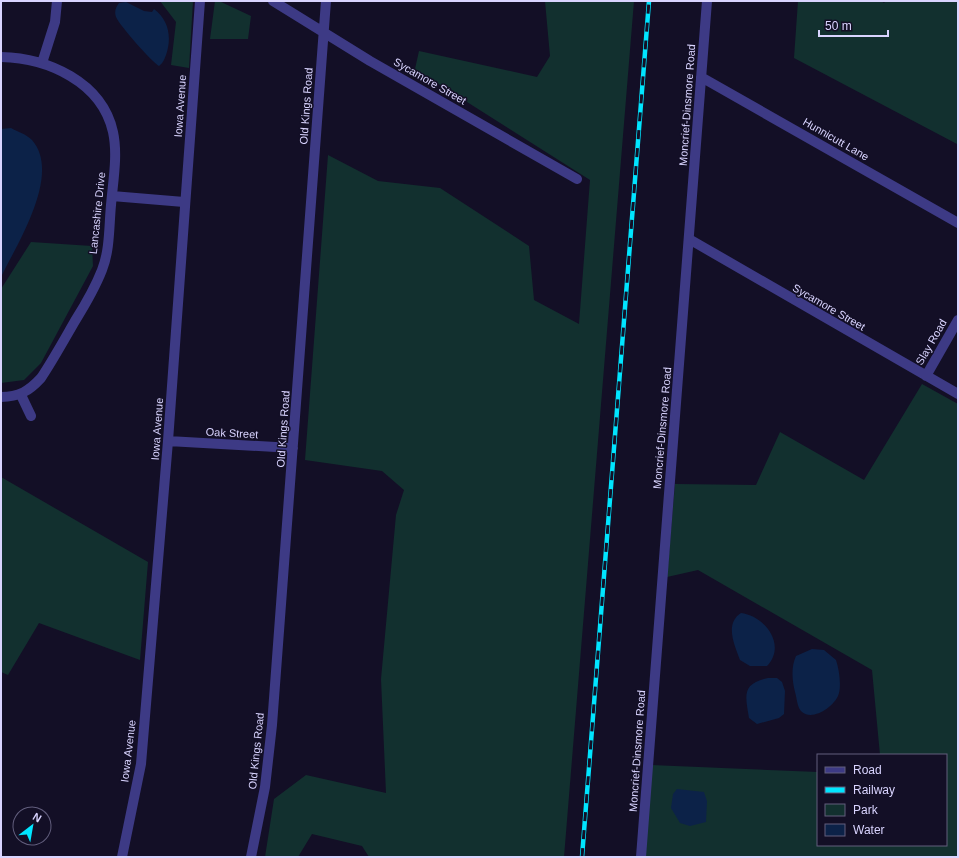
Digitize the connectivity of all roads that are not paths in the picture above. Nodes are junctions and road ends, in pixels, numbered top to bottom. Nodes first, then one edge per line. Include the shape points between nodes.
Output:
1 (57, 1) edge
2 (200, 1) edge
3 (273, 1) edge
4 (326, 1) edge
5 (707, 1) edge
6 (324, 31) junction
7 (1, 57) edge
8 (42, 63) junction
9 (701, 77) junction
10 (577, 179) dead end
11 (112, 196) junction
12 (184, 202) junction
13 (958, 223) edge
14 (689, 239) junction
15 (958, 320) edge
16 (926, 376) junction
17 (958, 394) edge
18 (21, 395) junction
19 (1, 397) edge
20 (31, 416) dead end
21 (168, 441) junction
22 (294, 448) junction
23 (122, 857) edge
24 (251, 857) edge
25 (641, 857) edge

1 - 8 street via 55,22
2 - 12 street, Iowa Avenue
3 - 6 street, Sycamore Street
4 - 6 street, Old Kings Road
5 - 9 street, Moncrief-Dinsmore Road
6 - 10 street, Sycamore Street
6 - 22 street, Old Kings Road
7 - 8 street, Lancashire Drive
8 - 11 street, Lancashire Drive via 65,72 83,84 97,99 108,117 115,148
9 - 13 street, Hunnicutt Lane
9 - 14 street, Moncrief-Dinsmore Road
11 - 12 street
11 - 18 street, Lancashire Drive via 108,245 96,286 41,378
12 - 21 street, Iowa Avenue
14 - 16 street, Sycamore Street
14 - 25 street, Moncrief-Dinsmore Road
15 - 16 street, Slay Road
16 - 17 street, Sycamore Street
18 - 19 street
18 - 20 street
21 - 22 street, Oak Street
21 - 23 street, Iowa Avenue via 141,764
22 - 24 street, Old Kings Road via 270,755

